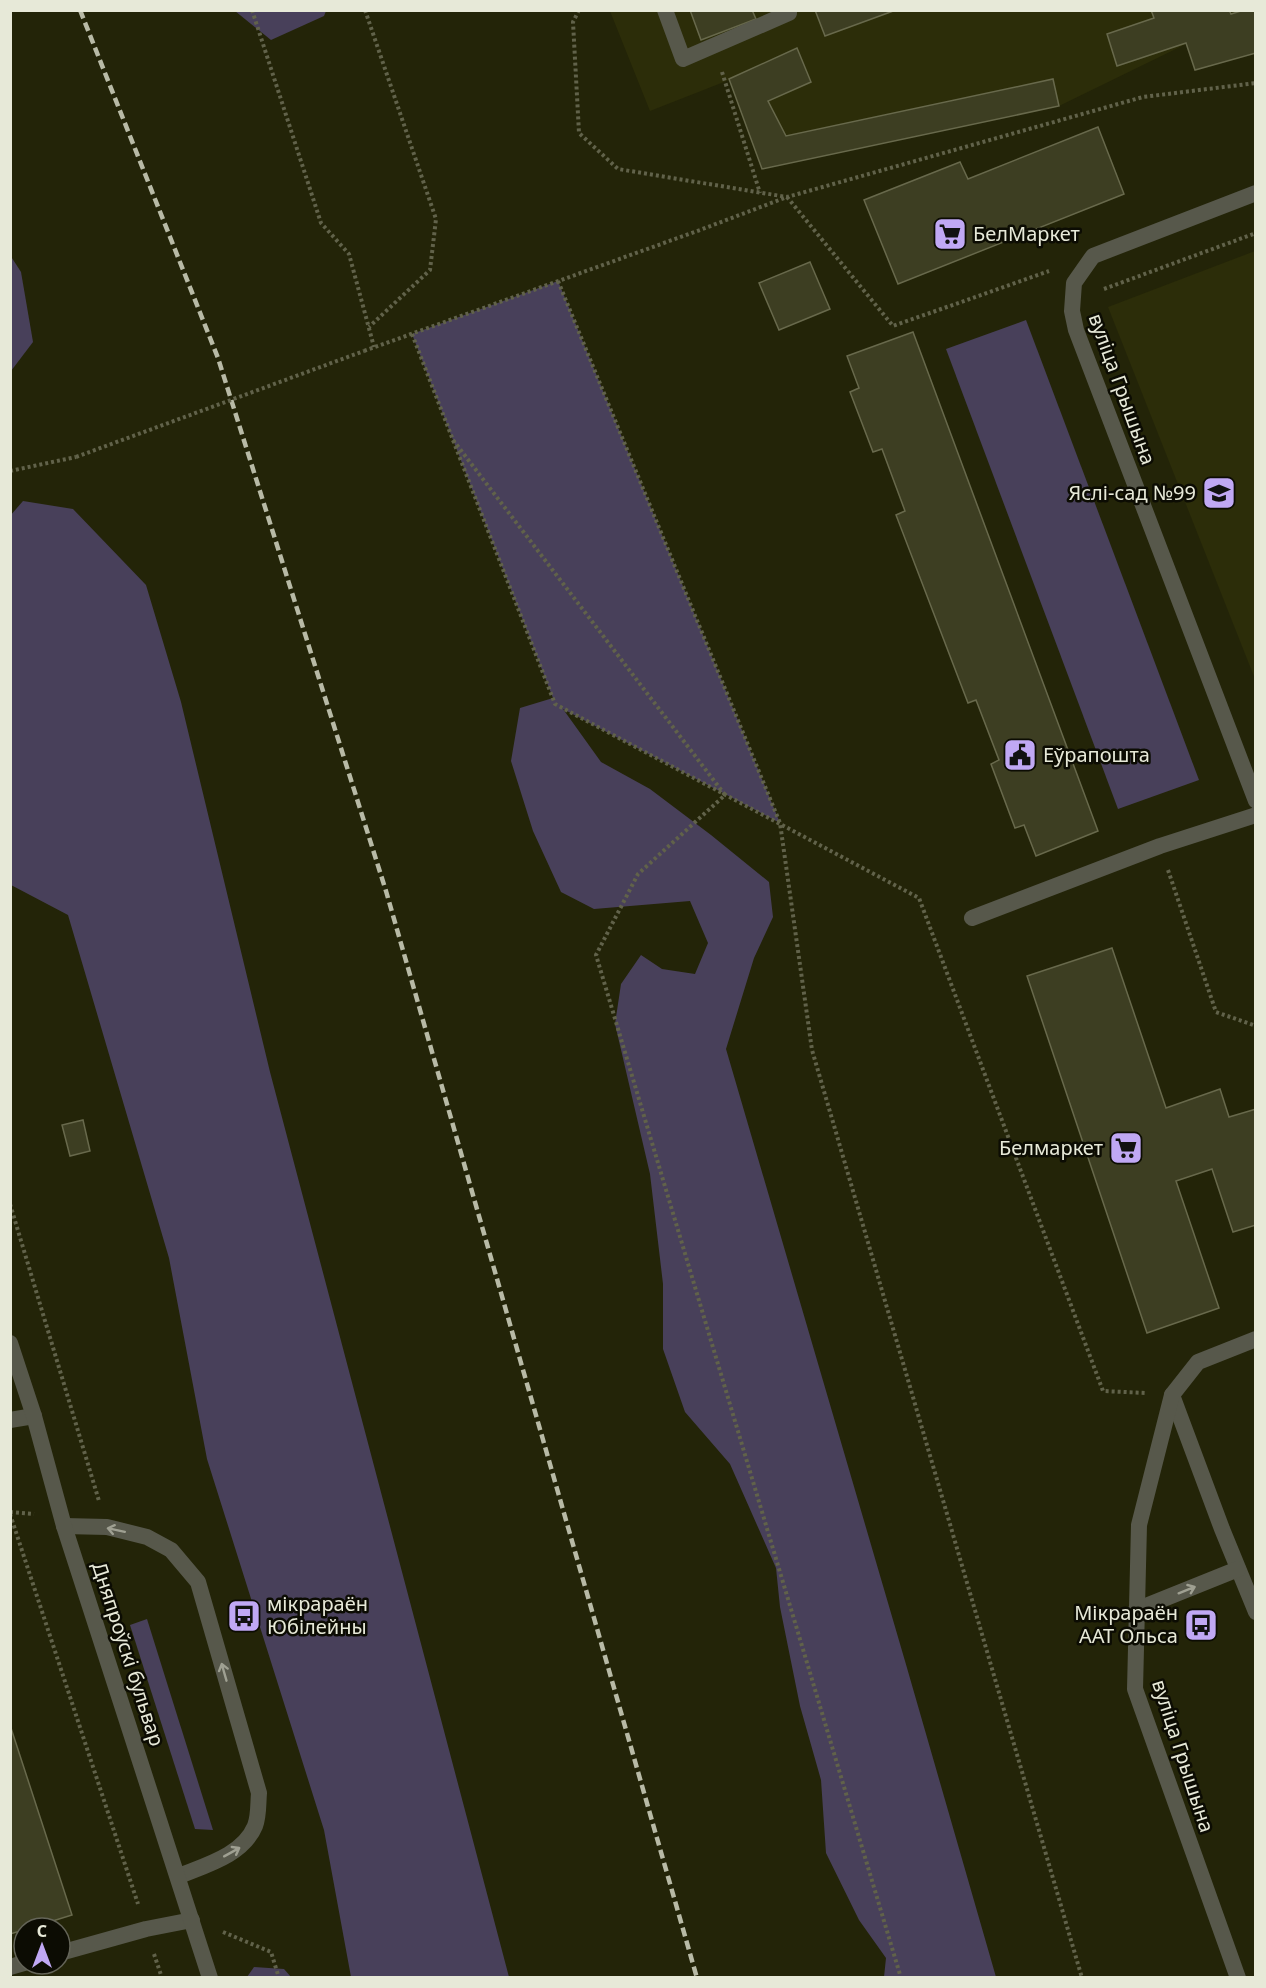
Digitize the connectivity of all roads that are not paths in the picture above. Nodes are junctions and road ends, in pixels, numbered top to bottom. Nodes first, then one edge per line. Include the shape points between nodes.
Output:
1 (665, 10) edge
2 (789, 10) edge
3 (1256, 193) edge
4 (1256, 801) edge
5 (1256, 815) edge
6 (972, 918) dead end
7 (1256, 1340) edge
8 (10, 1343) edge
9 (1172, 1395) junction
10 (34, 1416) junction
11 (10, 1420) edge
12 (64, 1526) junction
13 (1238, 1569) junction
14 (1136, 1610) junction
15 (1256, 1612) edge
16 (179, 1876) junction
17 (192, 1920) junction
18 (72, 1950) edge
19 (210, 1977) edge
20 (1238, 1977) edge

1 - 2 street via 683,59
3 - 4 street, вуліца Грышына via 1092,256 1074,284 1072,311
5 - 6 street via 1160,846
7 - 9 street, вуліца Грышына via 1198,1362
8 - 10 street, Дняпроўскі бульвар
9 - 13 street
9 - 14 street, вуліца Грышына via 1138,1525
10 - 11 street
10 - 12 street, Дняпроўскі бульвар
12 - 16 street, Дняпроўскі бульвар
16 -> 12 street via 243,1845 256,1824 259,1793 198,1582 171,1550 147,1537 107,1527
14 -> 13 street
13 - 15 street
14 - 20 street, вуліца Грышына via 1134,1689
16 - 17 street, Дняпроўскі бульвар
17 - 18 street
17 - 19 street, Дняпроўскі бульвар

